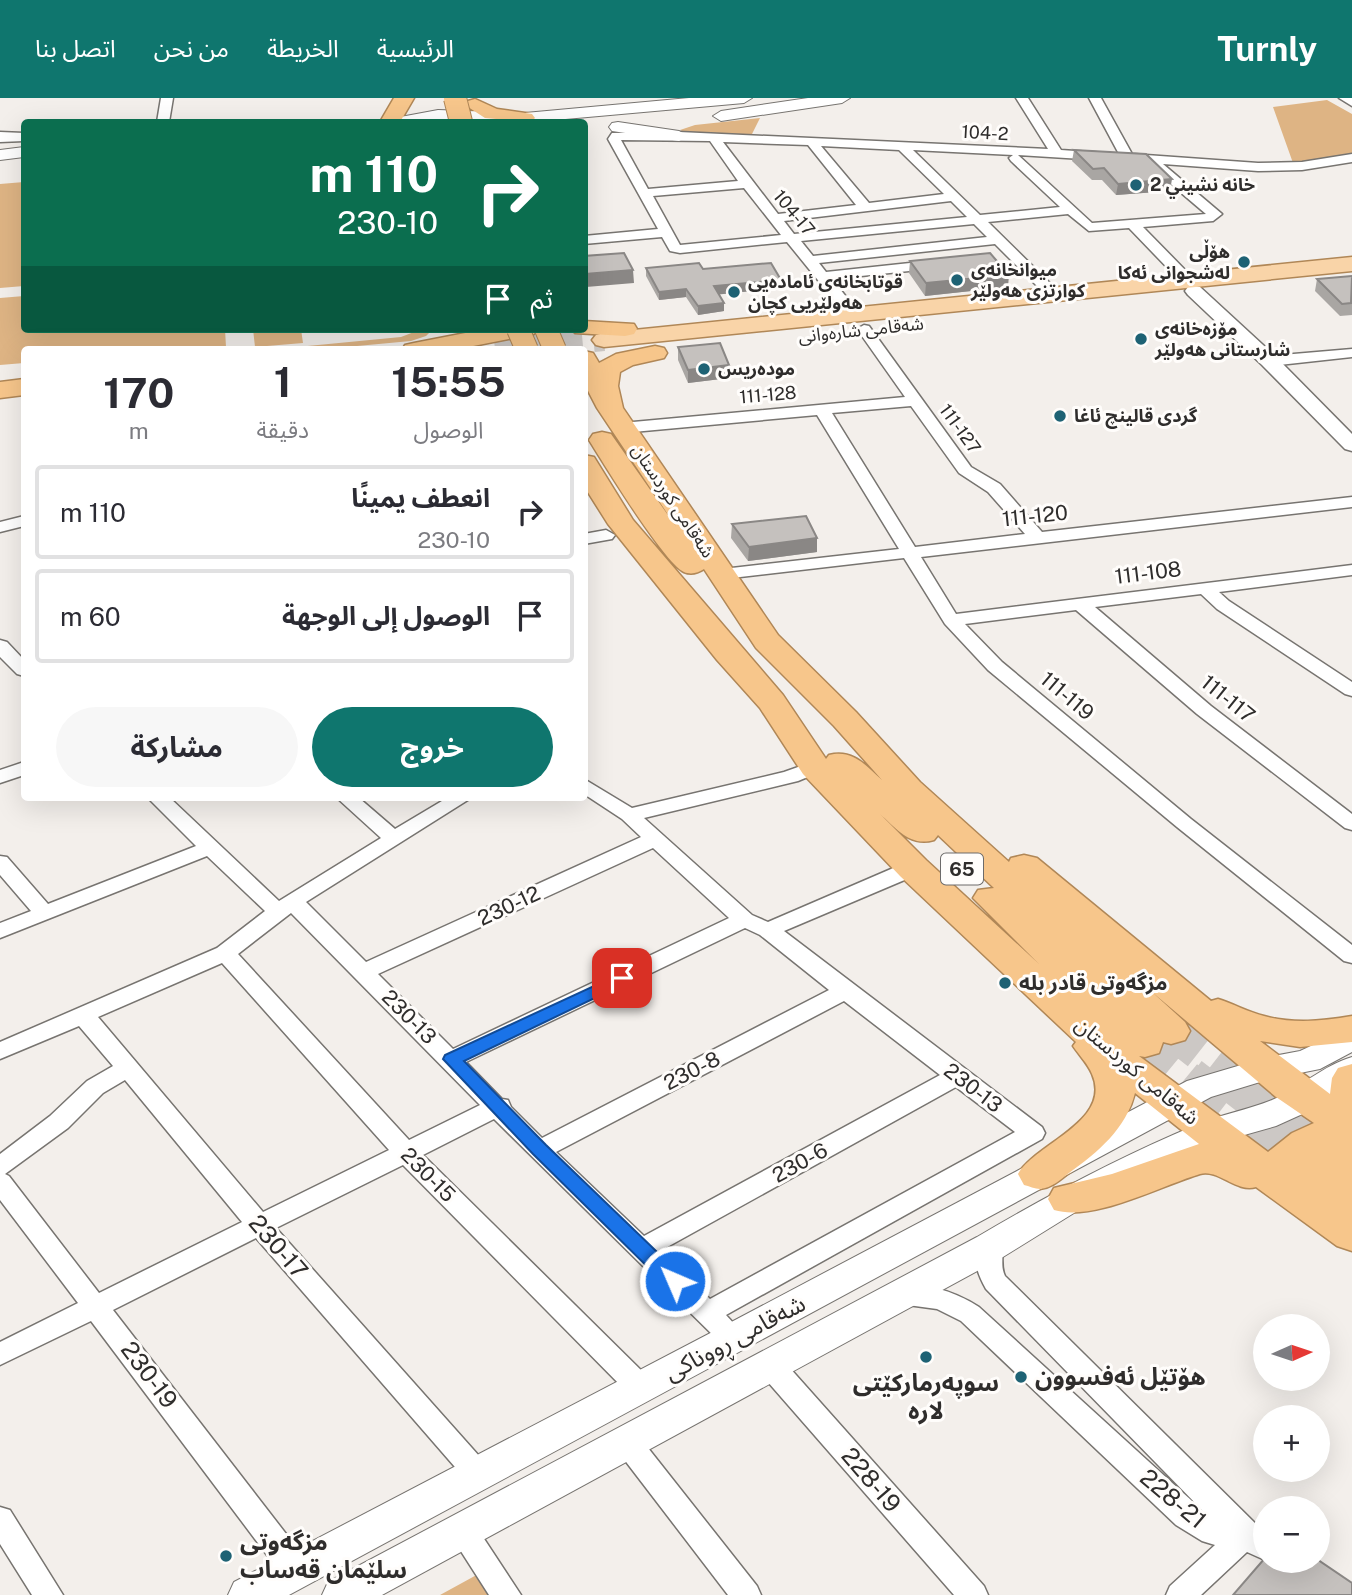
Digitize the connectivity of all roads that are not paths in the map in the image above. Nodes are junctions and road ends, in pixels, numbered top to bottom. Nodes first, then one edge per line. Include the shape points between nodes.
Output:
1 (167, 98) edge
2 (405, 98) edge
3 (432, 98) edge
4 (455, 98) edge
5 (744, 98) edge
6 (790, 98) edge
7 (836, 98) edge
8 (842, 98) edge
9 (1022, 98) edge
10 (1095, 98) edge
11 (1345, 98) edge
12 (1352, 102) edge
13 (475, 113) edge
14 (677, 115) edge
15 (525, 117) joint
16 (164, 119) edge
17 (403, 119) edge
18 (423, 119) edge
19 (436, 119) edge
20 (579, 119) edge
21 (588, 124) edge
22 (588, 130) edge
23 (617, 131) junction
24 (0, 137) edge
25 (21, 137) edge
26 (714, 138) junction
27 (812, 144) junction
28 (902, 146) junction
29 (1057, 153) junction
30 (21, 154) edge
31 (0, 155) edge
32 (1015, 158) dead end
33 (1128, 158) junction
34 (1352, 158) edge
35 (1149, 159) junction
36 (21, 162) edge
37 (0, 164) edge
38 (747, 184) junction
39 (645, 193) junction
40 (955, 197) junction
41 (866, 208) junction
42 (1073, 210) junction
43 (775, 218) junction
44 (977, 219) junction
45 (1132, 223) junction
46 (667, 232) junction
47 (793, 237) junction
48 (588, 240) edge
49 (997, 240) junction
50 (1014, 256) junction
51 (990, 258) edge
52 (810, 260) junction
53 (954, 262) edge
54 (1352, 264) edge
55 (1352, 275) edge
56 (823, 276) junction
57 (1190, 286) junction
58 (1052, 293) junction
59 (1134, 297) junction
60 (848, 308) junction
61 (864, 329) junction
62 (588, 331) tunnel mouth
63 (449, 333) edge
64 (510, 333) edge
65 (606, 336) edge
66 (487, 339) edge
67 (427, 346) edge
68 (442, 346) edge
69 (655, 352) junction
70 (1352, 353) edge
71 (588, 360) tunnel mouth
72 (1269, 361) junction
73 (588, 368) edge
74 (21, 388) edge
75 (0, 393) edge
76 (21, 393) edge
77 (916, 401) junction
78 (21, 404) edge
79 (0, 408) edge
80 (21, 409) edge
81 (822, 410) junction
82 (606, 415) edge
83 (1352, 445) edge
84 (588, 477) edge
85 (1352, 502) edge
86 (588, 512) edge
87 (21, 522) edge
88 (0, 527) edge
89 (604, 533) edge
90 (1038, 539) junction
91 (911, 555) junction
92 (1352, 570) edge
93 (1333, 573) junction
94 (723, 574) junction
95 (1352, 587) edge
96 (1205, 588) junction
97 (1080, 604) junction
98 (951, 620) junction
99 (767, 641) junction
100 (0, 646) edge
101 (21, 667) edge
102 (1352, 690) edge
103 (772, 702) junction
104 (845, 719) junction
105 (815, 767) junction
106 (21, 769) edge
107 (0, 777) edge
108 (588, 788) edge
109 (161, 801) edge
110 (350, 801) edge
111 (456, 801) edge
112 (629, 816) junction
113 (1352, 824) edge
114 (393, 838) junction
115 (655, 839) junction
116 (210, 848) junction
117 (0, 862) edge
118 (914, 868) junction
119 (285, 907) junction
120 (45, 914) junction
121 (744, 920) junction
122 (768, 930) junction
123 (0, 931) edge
124 (225, 953) junction
125 (1352, 956) edge
126 (364, 972) junction
127 (1171, 987) junction
128 (845, 991) junction
129 (1046, 994) junction
130 (83, 1015) junction
131 (1352, 1029) edge
132 (1352, 1038) edge
133 (0, 1051) edge
134 (452, 1059) junction
135 (1268, 1068) junction
136 (1352, 1068) edge
137 (126, 1069) junction
138 (957, 1076) junction
139 (1352, 1078) edge
140 (1307, 1099) junction
141 (1174, 1102) junction
142 (1352, 1102) edge
143 (499, 1106) junction
144 (1211, 1132) junction
145 (539, 1150) junction
146 (405, 1152) junction
147 (1339, 1153) edge
148 (0, 1167) edge
149 (0, 1182) edge
150 (1054, 1186) junction
151 (1352, 1199) edge
152 (259, 1225) junction
153 (1352, 1235) edge
154 (990, 1247) junction
155 (643, 1249) junction
156 (899, 1296) junction
157 (96, 1306) junction
158 (720, 1326) junction
159 (0, 1354) edge
160 (770, 1365) junction
161 (641, 1388) junction
162 (627, 1442) junction
163 (478, 1474) junction
164 (0, 1520) edge
165 (463, 1531) junction
166 (1253, 1540) edge
167 (1253, 1542) edge
168 (1253, 1543) edge
169 (296, 1570) junction
170 (47, 1595) edge
171 (248, 1595) edge
172 (343, 1595) edge
173 (506, 1595) edge
174 (746, 1595) edge
175 (973, 1595) edge
176 (1181, 1595) edge

1 - 16 street
2 - 17 highway
3 - 19 highway
4 - 13 highway, bridge
5 - 14 main road
6 - 20 main road
7 - 21 main road
8 - 14 main road via 799,106
9 - 29 street
10 - 33 street
11 - 12 street
13 - 15 highway
13 - 18 main road
14 - 15 main road
14 - 23 main road
14 - 26 street, 104-2
22 - 23 main road
23 - 39 street via 614,139
24 - 25 street
26 - 27 street, 104-2
26 - 38 street, 104-17
27 - 28 street, 104-2
27 - 41 street
28 - 29 street, 104-2
28 - 40 street
29 - 33 street, 104-2
30 - 31 main road
32 - 42 street
33 - 35 street, 104-2
34 - 35 street, 104-2 via 1258,167
35 - 45 street via 1215,214
36 - 37 main road
38 - 39 street
38 - 43 street, 104-17
39 - 46 street
40 - 41 street
40 - 44 street
41 - 43 street
42 - 44 street
42 - 45 street via 1089,227
43 - 47 street, 104-17
44 - 47 street
44 - 49 street
45 - 57 street
46 - 47 street via 680,249
46 - 48 street
47 - 52 street, 104-17
49 - 50 street
49 - 52 street
50 - 51 street
50 - 58 street
52 - 56 street, 104-17
53 - 56 street
54 - 57 main road, شەقامی شارەوانی
55 - 57 main road, شەقامی شارەوانی
56 - 60 street, 104-17
57 - 58 main road, شەقامی شارەوانی
57 - 59 main road, شەقامی شارەوانی
57 - 72 street
58 - 60 main road, شەقامی شارەوانی
58 - 65 main road, شەقامی شارەوانی
59 - 61 main road, شەقامی شارەوانی
59 - 65 main road, شەقامی شارەوانی
60 - 65 main road, شەقامی شارەوانی
61 - 69 main road, شەقامی شارەوانی
61 - 77 street, 111-127
62 - 65 main road, شەقامی شارەوانی
63 - 67 highway
64 - 66 highway
66 - 68 highway
69 - 71 main road, شەقامی شارەوانی
69 - 82 highway via 625,359 608,369
70 - 72 street
72 - 83 street
73 - 82 highway, شەقامی کوردستان / 65
74 - 75 highway
75 - 76 highway
77 - 81 street, 111-128
77 - 90 street, 111-127 via 965,470 994,488
78 - 79 highway
79 - 80 highway
81 - 82 street, 111-128
81 - 91 street, 111-119
82 - 94 highway, شەقامی کوردستان / 65
82 - 99 highway, شەقامی کوردستان / 65 via 655,520 707,583
84 - 89 highway, شەقامی کوردستان / 65
85 - 90 street, 111-120
86 - 89 highway, شەقامی کوردستان / 65
87 - 88 street
89 - 103 highway, شەقامی کوردستان / 65
90 - 91 street, 111-120
91 - 94 street, 111-120
91 - 98 street, 111-119
92 - 93 street, 111-108
93 - 95 street
93 - 96 street, 111-108
94 - 99 highway, شەقامی کوردستان / 65
96 - 97 street, 111-108
96 - 102 street via 1223,605
97 - 98 street, 111-108
97 - 113 street, 111-117 via 1204,710
98 - 125 street, 111-119 via 995,666
99 - 104 highway, شەقامی کوردستان / 65
100 - 101 street
103 - 104 highway, شەقامی کوردستان / 65 via 1158,1037 908,789
103 - 105 highway, شەقامی کوردستان / 65
104 - 127 highway, شەقامی کوردستان / 65
105 - 112 street
105 - 118 highway, شەقامی کوردستان / 65
106 - 107 street
108 - 112 street, 230-13
109 - 116 street, 230-13
110 - 114 street
111 - 114 street
112 - 115 street, 230-13
114 - 119 street
115 - 121 street, 230-13
115 - 126 street, 230-12
116 - 119 street, 230-13
116 - 120 street
117 - 120 street
118 - 122 street
118 - 129 highway, شەقامی کوردستان / 65
119 - 124 street
119 - 126 street, 230-13
120 - 123 street
121 - 122 street, 230-13
121 - 134 street
122 - 128 street, 230-13
124 - 130 street
124 - 146 street, 230-15
126 - 134 street, 230-13
127 - 129 highway via 1199,1018 1203,1032 1168,1056 1149,1059 1124,1051
127 - 131 highway via 1259,1030 1287,1034
127 - 135 highway, شەقامی کوردستان / 65
128 - 138 street, 230-13
128 - 145 street, 230-8
129 - 141 highway, شەقامی کوردستان / 65
129 - 150 highway via 1106,1063 1116,1093 1104,1120
130 - 133 street
130 - 137 street, 230-17
132 - 135 main road, شەقامی ڕووناکی via 1320,1057
134 - 143 street, 230-13
135 - 140 highway, شەقامی کوردستان / 65
135 - 141 main road, شەقامی ڕووناکی via 1220,1081
136 - 140 main road, شەقامی ڕووناکی
137 - 148 street via 95,1087 59,1122
137 - 152 street, 230-17
138 - 155 street, 230-6
138 - 158 street, 230-13 via 1033,1133
139 - 142 highway
140 - 144 main road, شەقامی ڕووناکی
140 - 147 highway, شەقامی کوردستان / 65
141 - 144 highway, شەقامی کوردستان / 65
141 - 150 main road, شەقامی ڕووناکی
143 - 145 street, 230-13
143 - 146 street
144 - 150 main road, شەقامی ڕووناکی
144 - 153 highway, شەقامی کوردستان / 65
145 - 155 street, 230-13
146 - 152 street
146 - 161 street, 230-15
147 - 151 highway, شەقامی کوردستان / 65
147 - 153 highway via 1337,1132 1321,1135 1282,1166 1287,1178
149 - 157 street, 230-19
150 - 153 highway via 1118,1188 1189,1161 1212,1158 1245,1172
150 - 154 main road, شەقامی ڕووناکی
150 - 158 main road, شەقامی ڕووناکی
152 - 157 street
152 - 163 street, 230-17
154 - 156 main road, شەقامی ڕووناکی
154 - 166 street, 228-21 via 988,1264 995,1282
155 - 158 street, 230-13
156 - 160 main road, شەقامی ڕووناکی
156 - 167 street, 228-21 via 930,1296 970,1314 1186,1516 1212,1532
157 - 159 street
157 - 169 street, 230-19
158 - 161 main road, شەقامی ڕووناکی
160 - 162 main road, شەقامی ڕووناکی
160 - 175 street, 228-19
161 - 163 main road, شەقامی ڕووناکی
162 - 165 main road, شەقامی ڕووناکی
162 - 174 street
163 - 169 main road, شەقامی ڕووناکی
164 - 170 street
165 - 172 main road, شەقامی ڕووناکی
165 - 173 street
168 - 176 street
169 - 171 main road, شەقامی ڕووناکی

